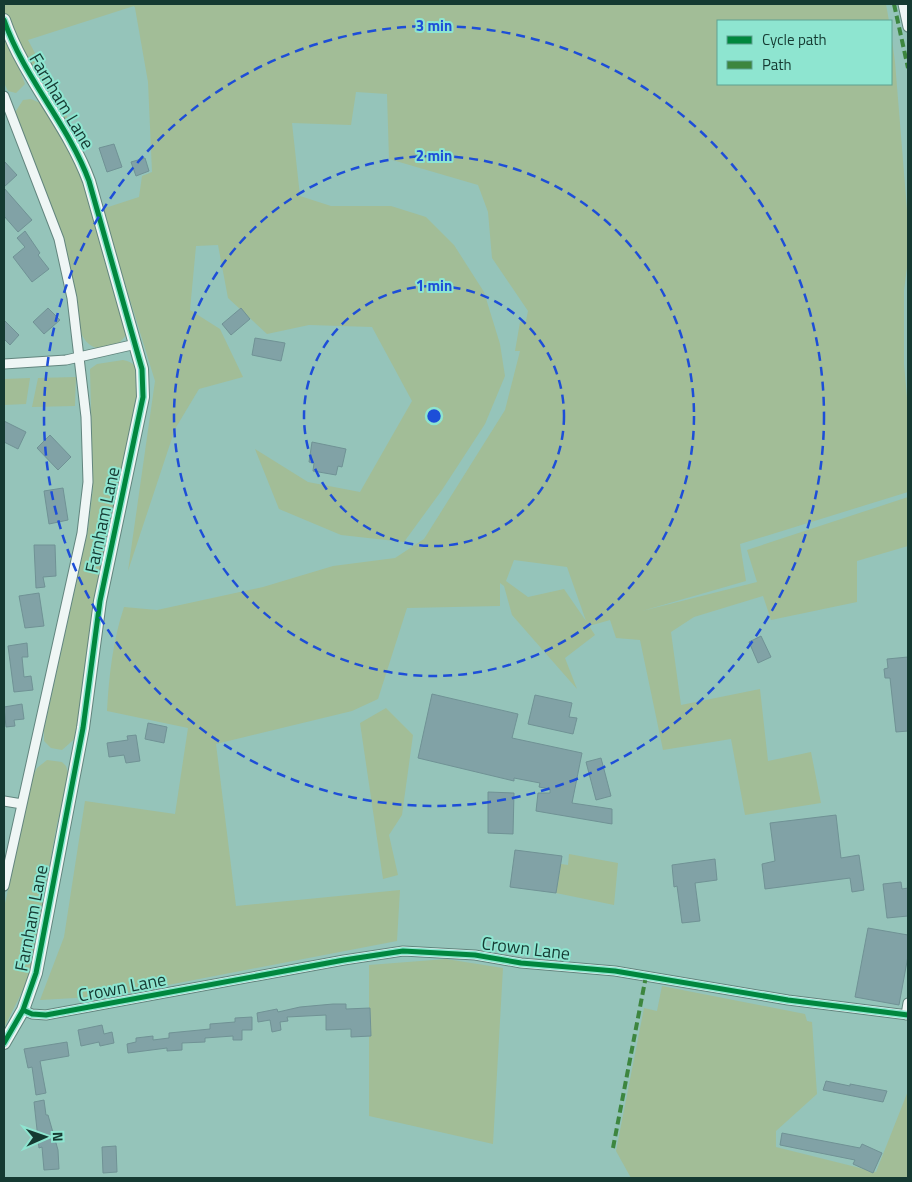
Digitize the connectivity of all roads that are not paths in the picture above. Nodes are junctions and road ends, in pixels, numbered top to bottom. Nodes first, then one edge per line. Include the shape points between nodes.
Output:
1 (903, 4) edge
2 (4, 20) edge
3 (908, 27) edge
4 (4, 96) edge
5 (136, 344) junction
6 (80, 357) junction
7 (4, 364) edge
8 (4, 801) edge
9 (22, 804) junction
10 (4, 886) edge
11 (908, 1003) edge
12 (23, 1010) junction
13 (907, 1015) edge
14 (4, 1043) edge

1 - 3 street
2 - 5 street, Farnham Lane via 20,58 80,158
4 - 6 street via 59,239
5 - 6 street
5 - 12 street, Farnham Lane via 142,369 143,397 100,601 84,728 36,973
6 - 7 street
6 - 9 street via 88,482 83,525
8 - 9 street
9 - 10 street
11 - 13 street
12 - 13 street, Crown Lane via 46,1015 402,951 475,955 521,963 615,971 788,1000
12 - 14 street, Farnham Lane

